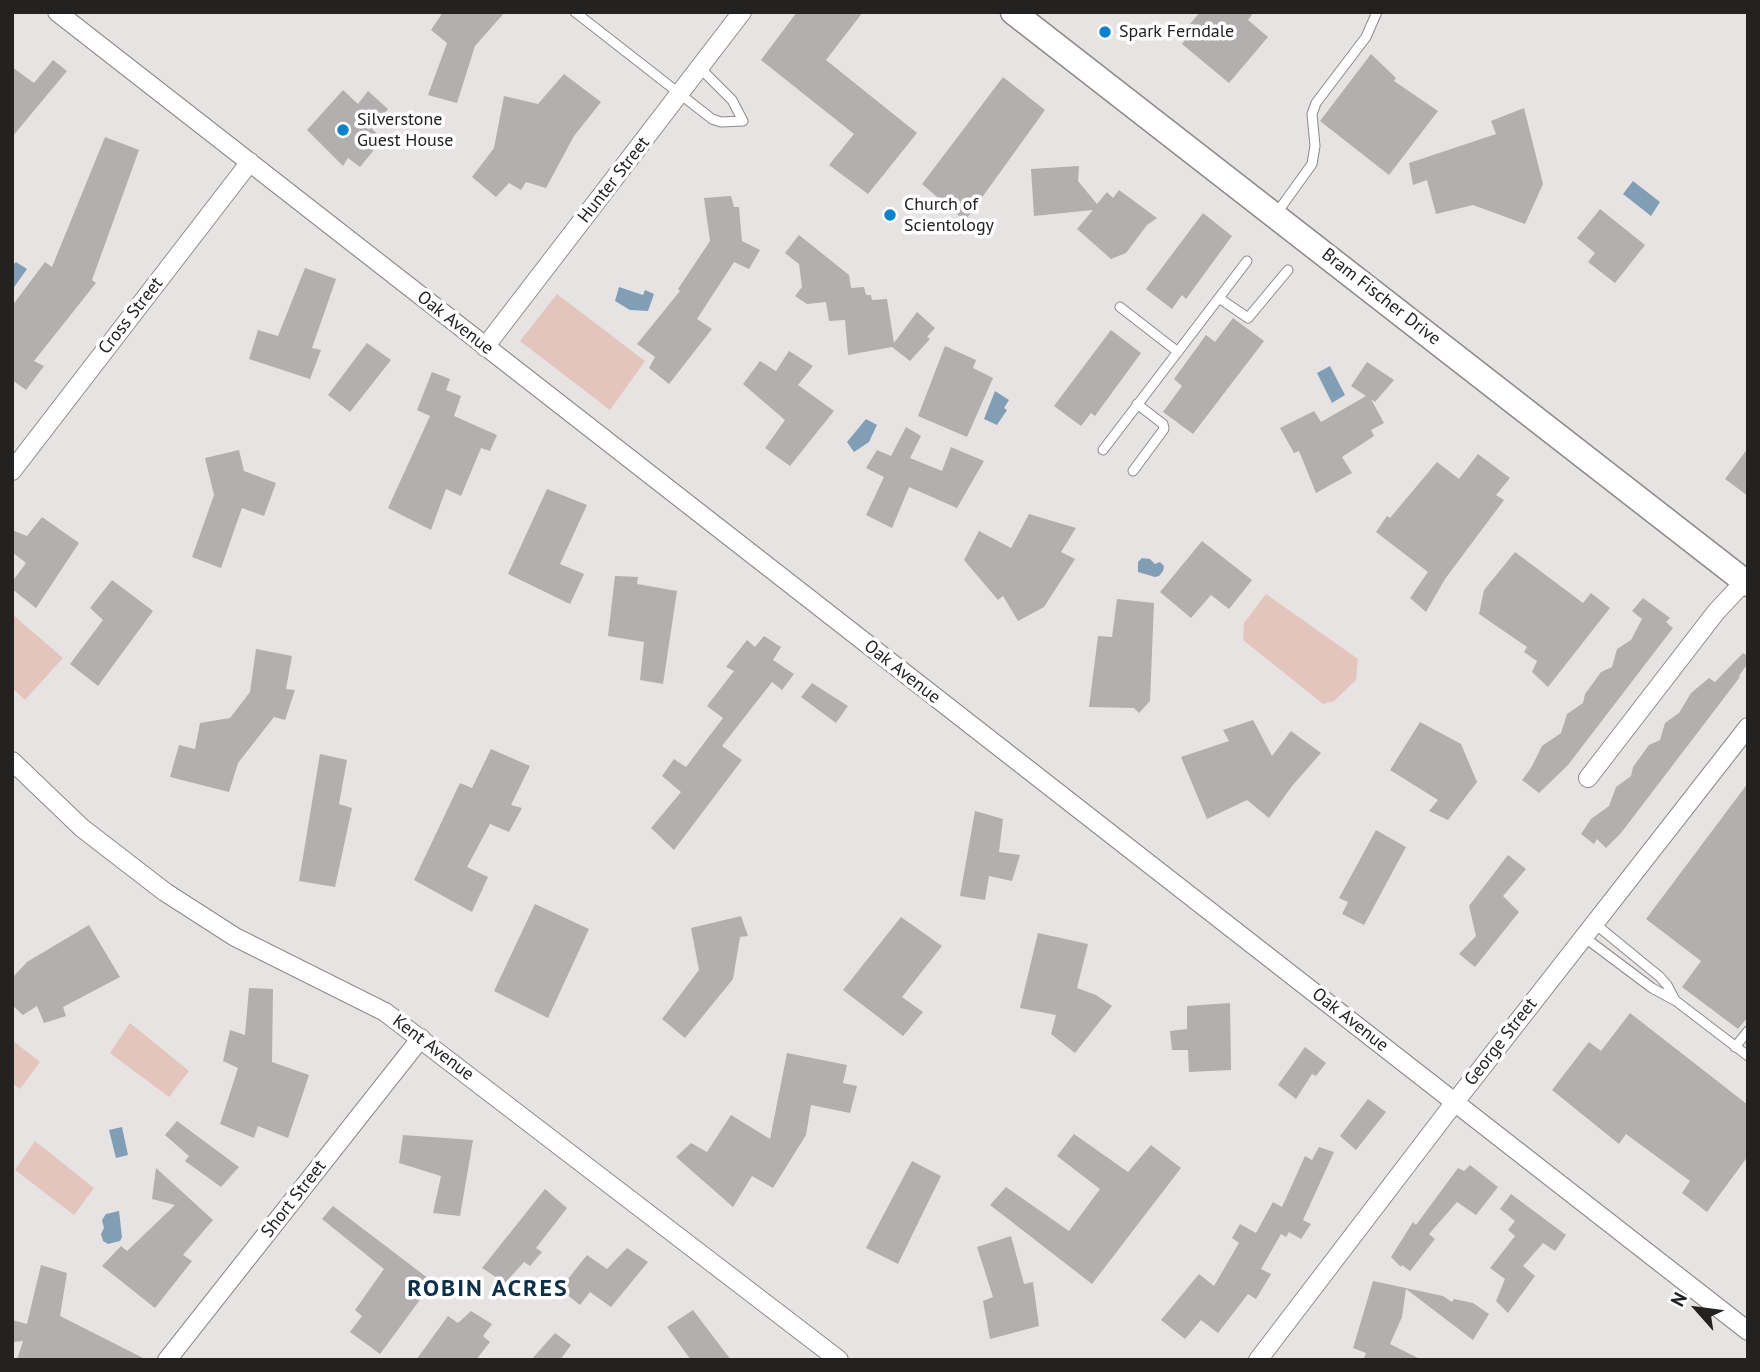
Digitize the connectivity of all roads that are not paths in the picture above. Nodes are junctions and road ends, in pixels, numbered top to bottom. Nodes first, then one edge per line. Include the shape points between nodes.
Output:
1 (57, 12) edge
2 (575, 12) edge
3 (742, 12) edge
4 (1013, 12) edge
5 (1377, 12) edge
6 (700, 68) junction
7 (680, 94) junction
8 (250, 162) junction
9 (1275, 215) junction
10 (1247, 261) dead end
11 (1289, 270) dead end
12 (1219, 298) junction
13 (1120, 307) dead end
14 (485, 347) junction
15 (1178, 352) junction
16 (1137, 404) junction
17 (1103, 450) dead end
18 (12, 471) edge
19 (1133, 471) dead end
20 (1746, 582) edge
21 (1748, 727) edge
22 (12, 761) edge
23 (1588, 778) dead end
24 (1589, 930) junction
25 (1676, 1001) junction
26 (1748, 1031) edge
27 (421, 1038) junction
28 (1735, 1047) junction
29 (1748, 1056) edge
30 (1455, 1102) junction
31 (1748, 1331) edge
32 (167, 1360) edge
33 (839, 1360) edge
34 (1258, 1360) edge

1 - 8 street, Oak Avenue
2 - 7 lane
3 - 6 street, Hunter Street
4 - 9 main road, Bram Fischer Drive
5 - 9 lane via 1366,37 1316,103 1312,164
6 - 7 street, Hunter Street
6 - 7 lane via 732,100 743,121 712,119
7 - 14 street, Hunter Street
8 - 14 street, Oak Avenue
8 - 18 street, Cross Street
9 - 20 main road, Bram Fischer Drive
10 - 12 lane
11 - 12 lane via 1248,318
12 - 15 lane
13 - 15 lane
14 - 30 street, Oak Avenue
15 - 16 lane
16 - 17 lane
16 - 19 lane via 1164,429
20 - 23 street via 1716,612
21 - 24 street, George Street
22 - 27 street, Kent Avenue via 82,828 165,892 236,937 384,1012
24 - 25 lane via 1652,988
24 - 25 lane via 1660,977
24 - 30 street, George Street
25 - 28 lane
26 - 28 lane
27 - 32 street, Short Street
27 - 33 street, Kent Avenue
28 - 29 lane
30 - 31 street, Oak Avenue
30 - 34 street, George Street

